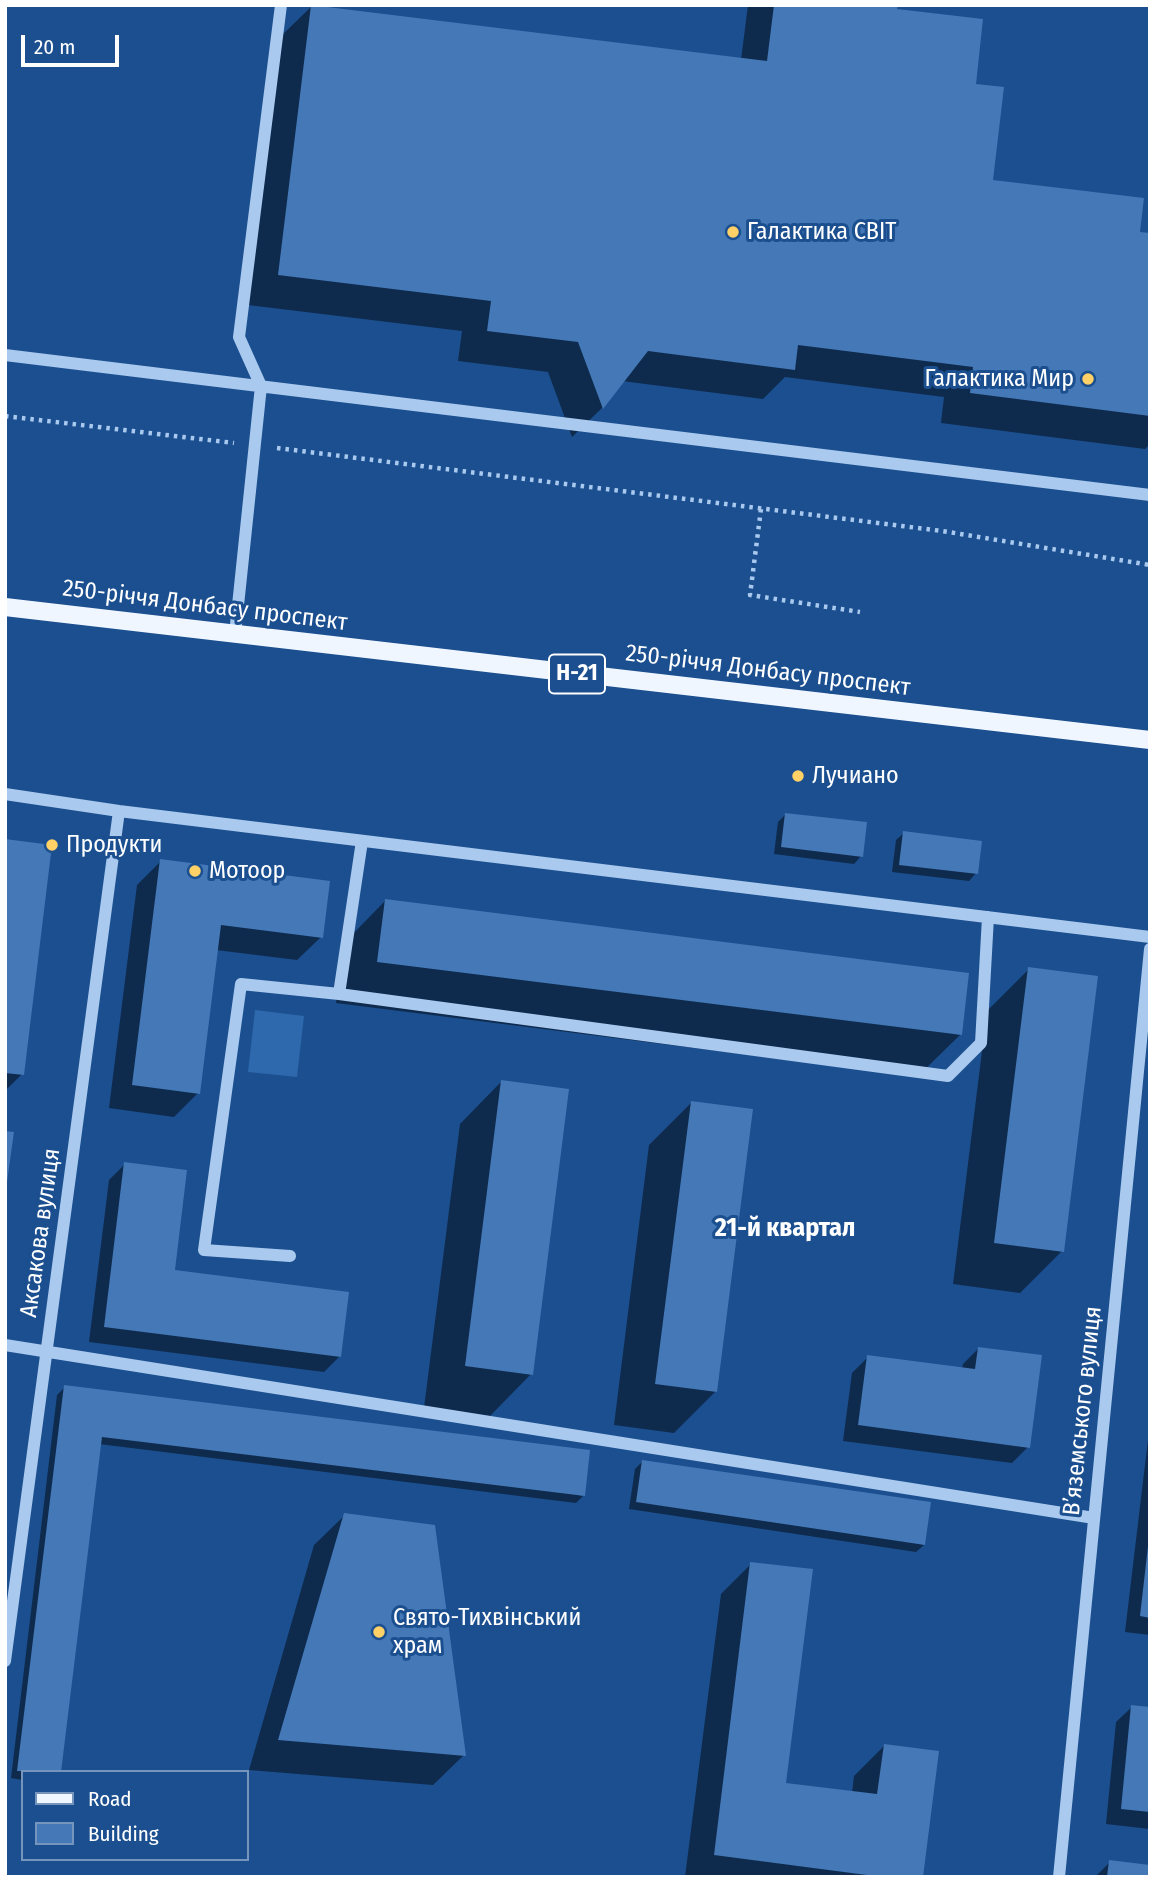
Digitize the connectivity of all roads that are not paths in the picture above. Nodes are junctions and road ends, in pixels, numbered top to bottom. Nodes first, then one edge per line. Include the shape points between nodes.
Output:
1 (281, 5) edge
2 (5, 355) edge
3 (261, 386) junction
4 (1150, 495) edge
5 (5, 607) edge
6 (234, 634) junction
7 (1150, 740) edge
8 (5, 794) edge
9 (119, 811) junction
10 (362, 841) junction
11 (988, 917) junction
12 (1150, 937) edge
13 (1150, 949) edge
14 (339, 994) junction
15 (290, 1256) dead end
16 (5, 1345) edge
17 (47, 1352) junction
18 (1094, 1518) junction
19 (5, 1661) edge
20 (1059, 1877) edge

1 - 3 street via 239,337
2 - 3 street
3 - 4 street
3 - 6 street
5 - 6 main road, 250-річчя Донбасу проспект / Н-21
6 - 7 main road, 250-річчя Донбасу проспект / Н-21
8 - 9 street
9 - 10 street
9 - 17 street, Аксакова вулиця
10 - 11 street
10 - 14 street
11 - 12 street
11 - 14 street via 981,1043 948,1076
13 - 18 street, В’яземського вулиця
14 - 15 street via 241,984 204,1250
16 - 17 street
17 - 18 street
17 - 19 street, Аксакова вулиця
18 - 20 street, В’яземського вулиця

